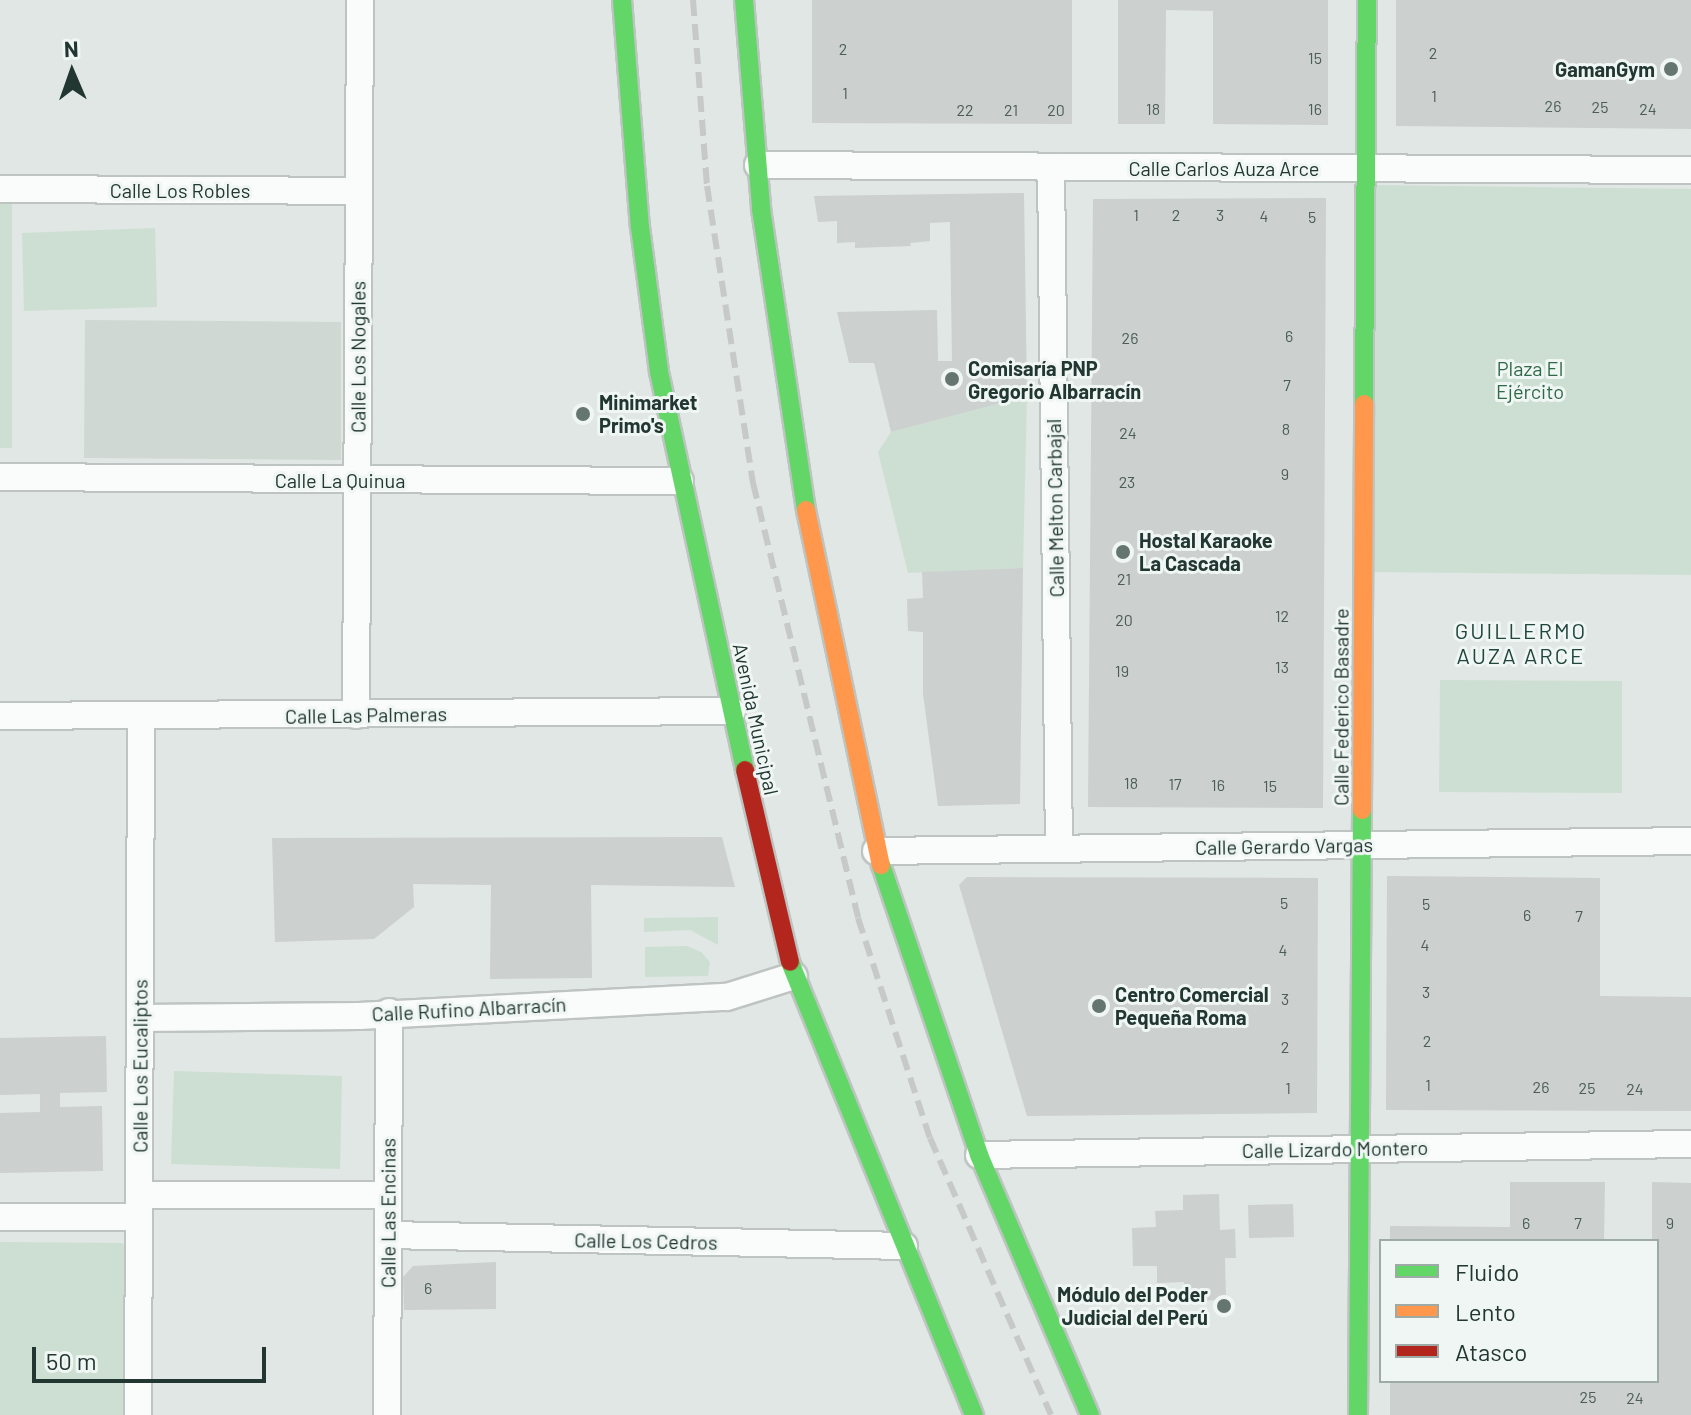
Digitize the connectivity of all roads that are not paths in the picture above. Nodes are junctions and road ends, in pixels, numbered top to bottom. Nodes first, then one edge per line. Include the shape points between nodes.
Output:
1 (360, 0) edge
2 (622, 0) edge
3 (744, 0) edge
4 (1367, 0) edge
5 (758, 165) junction
6 (1051, 167) junction
7 (1366, 169) junction
8 (1691, 170) edge
9 (0, 189) edge
10 (359, 191) junction
11 (0, 477) edge
12 (357, 481) junction
13 (680, 481) junction
14 (732, 711) junction
15 (356, 715) junction
16 (0, 716) edge
17 (141, 716) junction
18 (1691, 841) edge
19 (1362, 845) junction
20 (1059, 849) junction
21 (876, 851) junction
22 (794, 976) junction
23 (389, 1012) junction
24 (140, 1018) junction
25 (1691, 1144) edge
26 (1360, 1149) junction
27 (979, 1155) junction
28 (388, 1195) junction
29 (139, 1206) junction
30 (0, 1217) edge
31 (388, 1235) junction
32 (904, 1246) junction
33 (138, 1415) edge
34 (387, 1415) edge
35 (974, 1415) edge
36 (1090, 1415) edge
37 (1358, 1415) edge

1 - 10 street, Calle Los Nogales
2 - 13 main road, Avenida Municipal via 642,241
3 - 5 main road
4 - 7 main road, Calle Federico Basadre
5 - 6 street, Calle Carlos Auza Arce
5 - 21 main road via 802,490
6 - 7 street, Calle Carlos Auza Arce
6 - 20 street, Calle Melton Carbajal
7 - 8 street, Calle Carlos Auza Arce
7 - 19 main road, Calle Federico Basadre
9 - 10 street, Calle Los Robles
10 - 12 street, Calle Los Nogales
11 - 12 street, Calle La Quinua
12 - 13 street, Calle La Quinua
12 - 15 street, Calle Los Nogales
13 - 14 main road, Avenida Municipal
14 - 15 street, Calle Las Palmeras
14 - 22 main road, Avenida Municipal
15 - 17 street, Calle Las Palmeras
16 - 17 street, Calle Las Palmeras
17 - 24 street, Calle Los Eucaliptos
18 - 19 street, Calle Gerardo Vargas
19 - 20 street, Calle Gerardo Vargas
19 - 26 main road, Calle Federico Basadre
20 - 21 street, Calle Gerardo Vargas
21 - 27 main road
22 - 23 street, Calle Rufino Albarracín via 727,997
22 - 32 main road, Avenida Municipal
23 - 24 street, Calle Rufino Albarracín
23 - 28 street, Calle Las Encinas
24 - 29 street, Calle Los Eucaliptos
25 - 26 street, Calle Lizardo Montero
26 - 27 street, Calle Lizardo Montero
26 - 37 main road, Calle Federico Basadre
27 - 36 main road
28 - 29 street
28 - 31 street, Calle Las Encinas
29 - 30 street
29 - 33 street, Calle Los Eucaliptos
31 - 32 street, Calle Los Cedros
31 - 34 street, Calle Las Encinas
32 - 35 main road, Avenida Municipal

